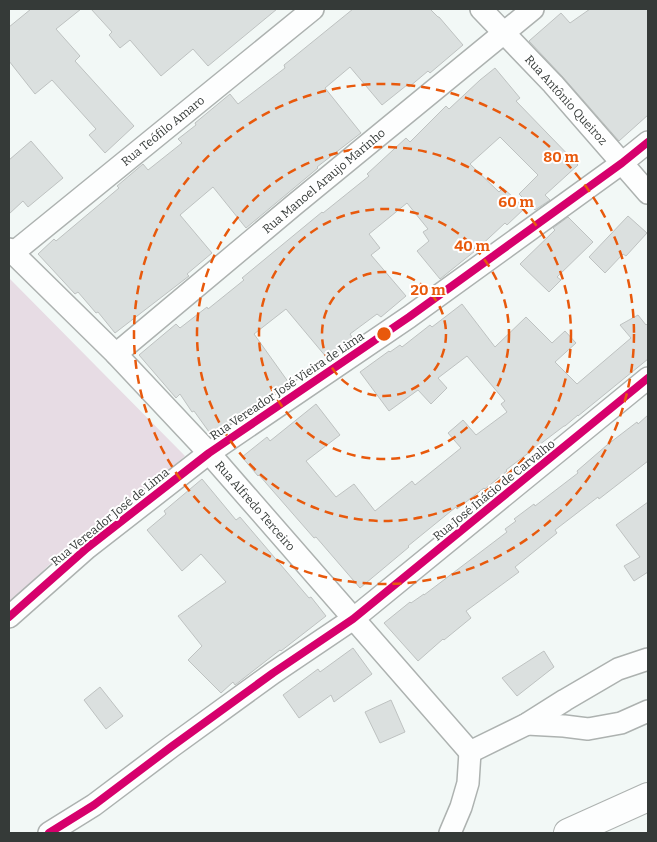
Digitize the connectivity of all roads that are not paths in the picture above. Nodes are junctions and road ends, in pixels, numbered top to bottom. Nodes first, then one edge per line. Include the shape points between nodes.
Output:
1 (313, 9) edge
2 (480, 9) edge
3 (533, 9) edge
4 (504, 32) junction
5 (648, 142) edge
6 (622, 163) junction
7 (648, 193) edge
8 (11, 251) edge
9 (116, 354) junction
10 (648, 378) edge
11 (209, 453) junction
12 (9, 617) edge
13 (353, 619) junction
14 (648, 659) edge
15 (648, 711) edge
16 (527, 724) junction
17 (470, 752) junction
18 (648, 797) edge
19 (49, 833) edge
20 (450, 833) edge
21 (568, 833) edge

1 - 8 street, Rua Teófilo Amaro
2 - 4 street, Rua Antônio Queiroz
3 - 4 street, Rua Manoel Araujo Marinho
4 - 6 street, Rua Antônio Queiroz
4 - 9 street, Rua Manoel Araujo Marinho
5 - 6 street
6 - 7 street, Rua Antônio Queiroz
6 - 11 street, Rua Vereador José Vieira de Lima via 409,317
8 - 9 street, Rua Alfredo Terceiro
9 - 11 street, Rua Alfredo Terceiro
10 - 13 street, Rua José Inácio de Carvalho
11 - 12 street, Rua Vereador José de Lima via 87,548
11 - 13 street, Rua Alfredo Terceiro
13 - 17 street, Rua Alfredo Terceiro
13 - 19 street, Rua José Inácio de Carvalho via 265,679 94,805
14 - 16 street via 618,670
15 - 16 street via 621,723 588,729
16 - 17 street
17 - 20 street via 468,783
18 - 21 highway

